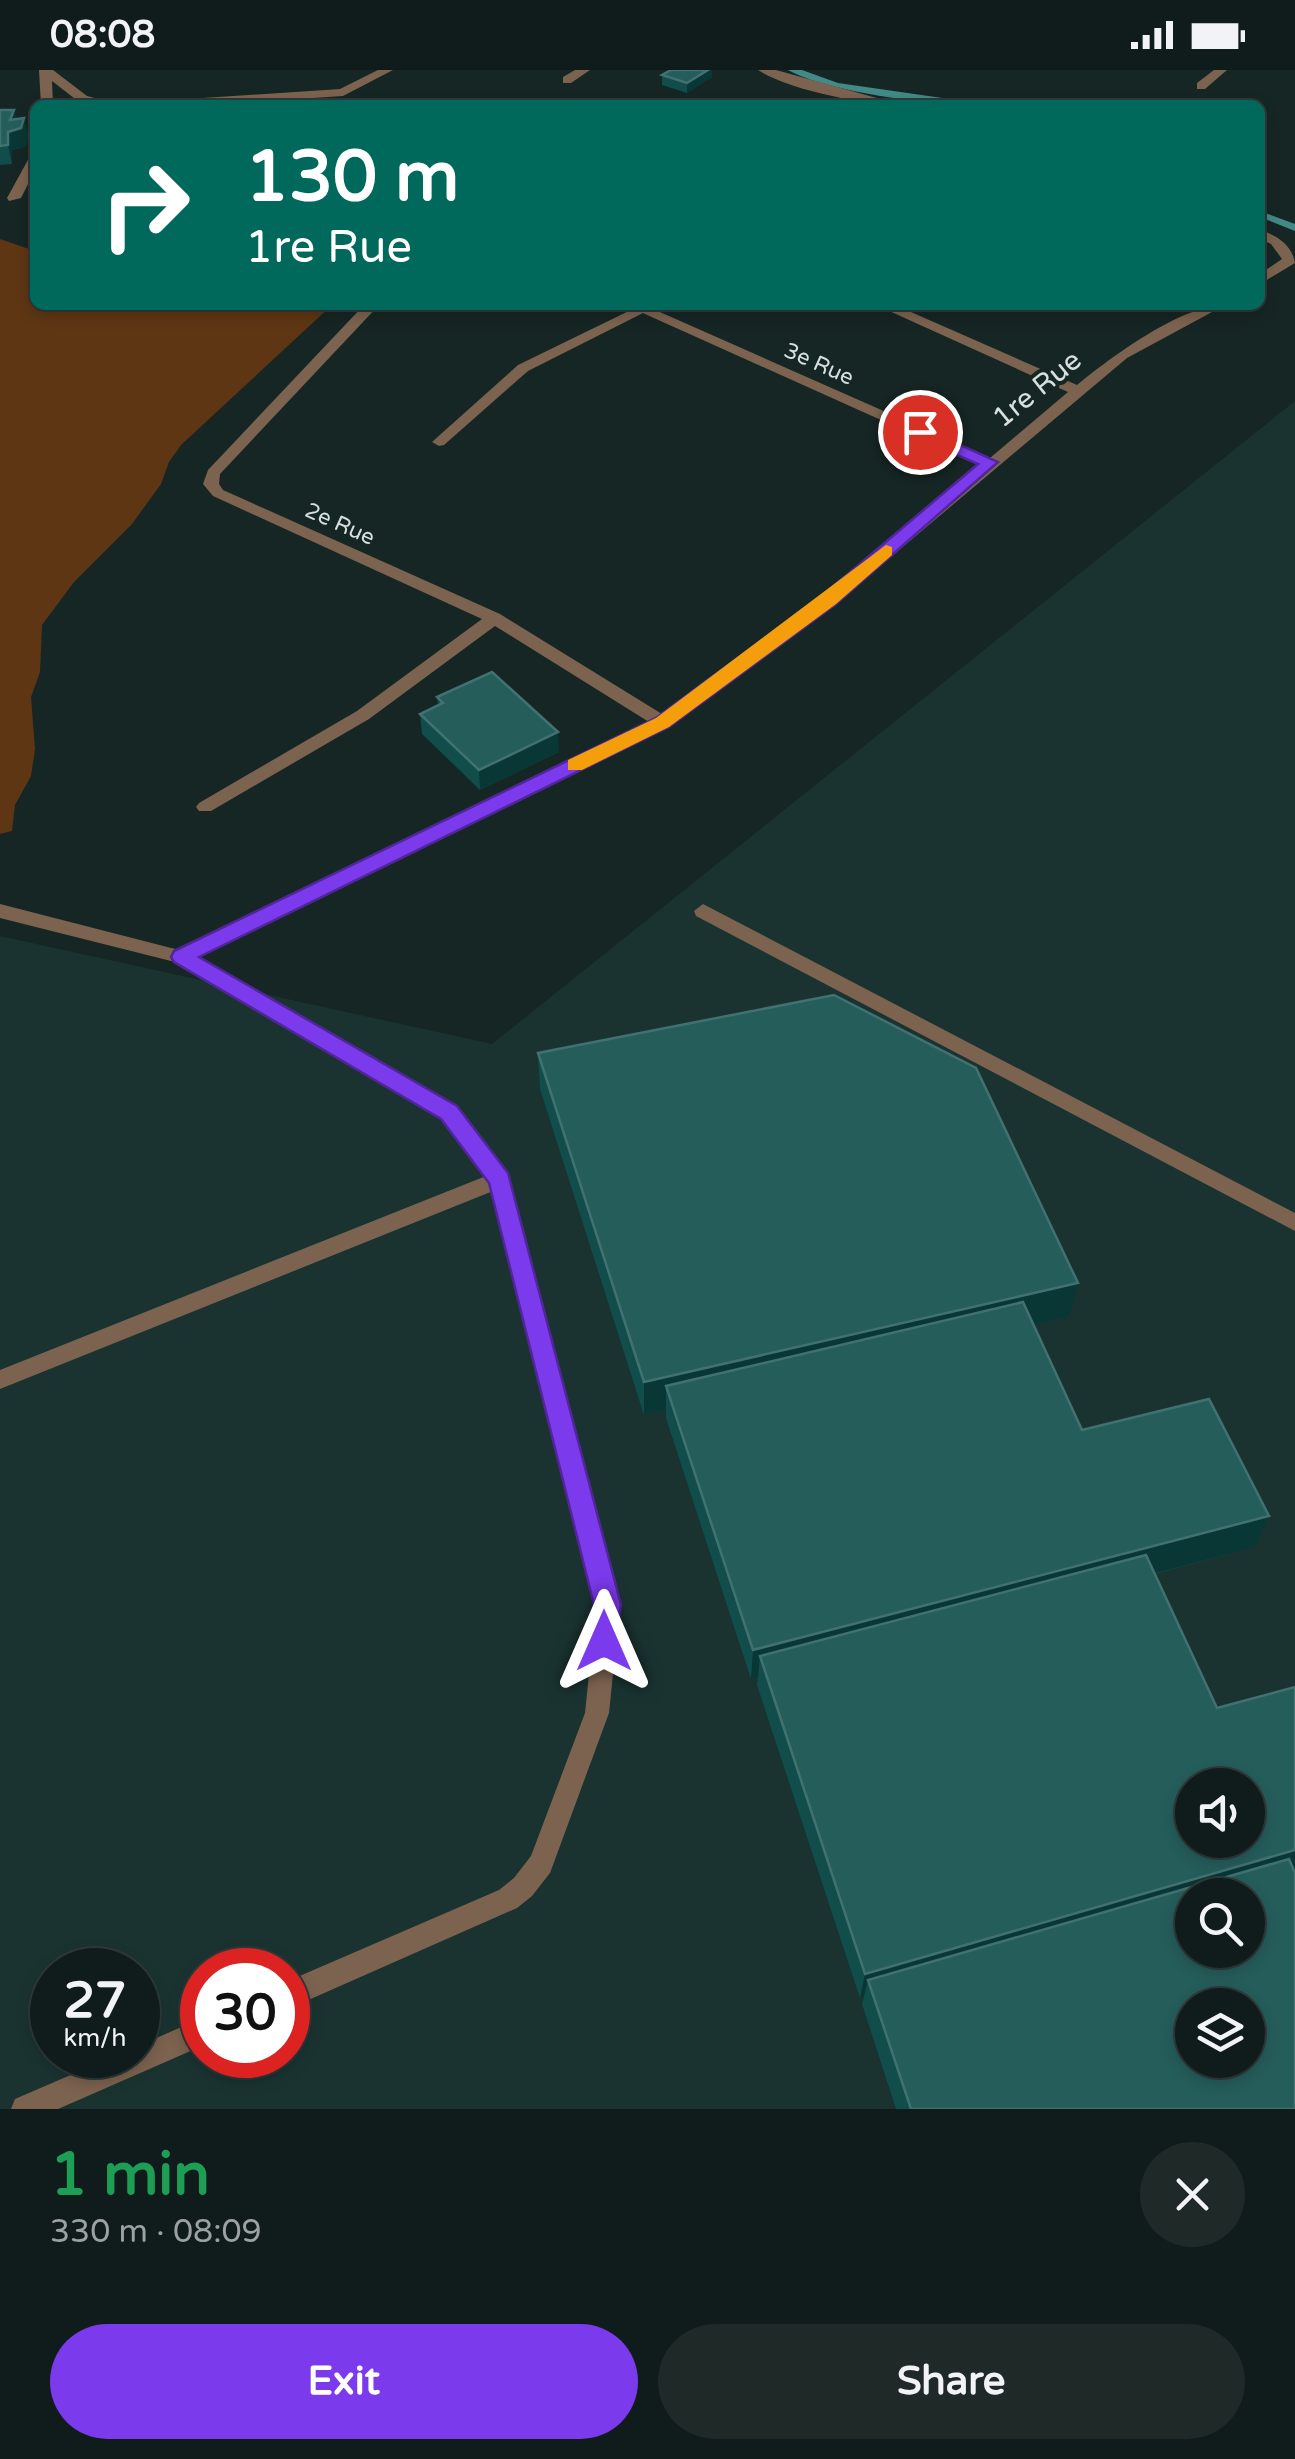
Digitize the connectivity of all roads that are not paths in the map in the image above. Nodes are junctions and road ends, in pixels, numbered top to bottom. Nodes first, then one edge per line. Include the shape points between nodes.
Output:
1 (46, 70) edge
2 (386, 70) edge
3 (584, 70) edge
4 (764, 70) edge
5 (1222, 70) edge
6 (567, 80) dead end
7 (1201, 86) dead end
8 (343, 92) junction
9 (47, 100) edge
10 (92, 100) edge
11 (229, 100) edge
12 (348, 100) edge
13 (872, 100) edge
14 (30, 168) edge
15 (14, 198) dead end
16 (1265, 236) edge
17 (1265, 277) edge
18 (367, 310) edge
19 (632, 310) edge
20 (641, 310) edge
21 (894, 310) edge
22 (1208, 310) edge
23 (1077, 391) junction
24 (440, 442) dead end
25 (989, 462) junction
26 (494, 618) junction
27 (662, 722) junction
28 (205, 807) dead end
29 (703, 910) dead end
30 (0, 911) edge
31 (182, 957) junction
32 (500, 1180) junction
33 (1295, 1223) edge
34 (0, 1380) edge
35 (310, 1985) edge
36 (180, 2043) edge
37 (56, 2102) edge
38 (25, 2109) edge

1 - 9 street
1 - 10 street
2 - 8 street
3 - 6 street
4 - 13 street
5 - 7 street
8 - 11 street
8 - 12 street
14 - 15 street
16 - 17 street via 1290,260
18 - 26 street, 2e Rue via 213,474 211,484 218,493
19 - 24 street via 523,368
20 - 25 street, 3e Rue
21 - 23 street
22 - 23 street, 1re Rue via 1122,354
23 - 25 street, 1re Rue
25 - 27 street, 1re Rue via 829,600
26 - 27 street, 2e Rue
26 - 28 street via 363,715
27 - 31 street, 1re Rue
29 - 33 street
30 - 31 street
31 - 32 street via 449,1113
32 - 34 street
32 - 35 street via 608,1605 597,1713 541,1864 523,1887
36 - 37 street
37 - 38 street

